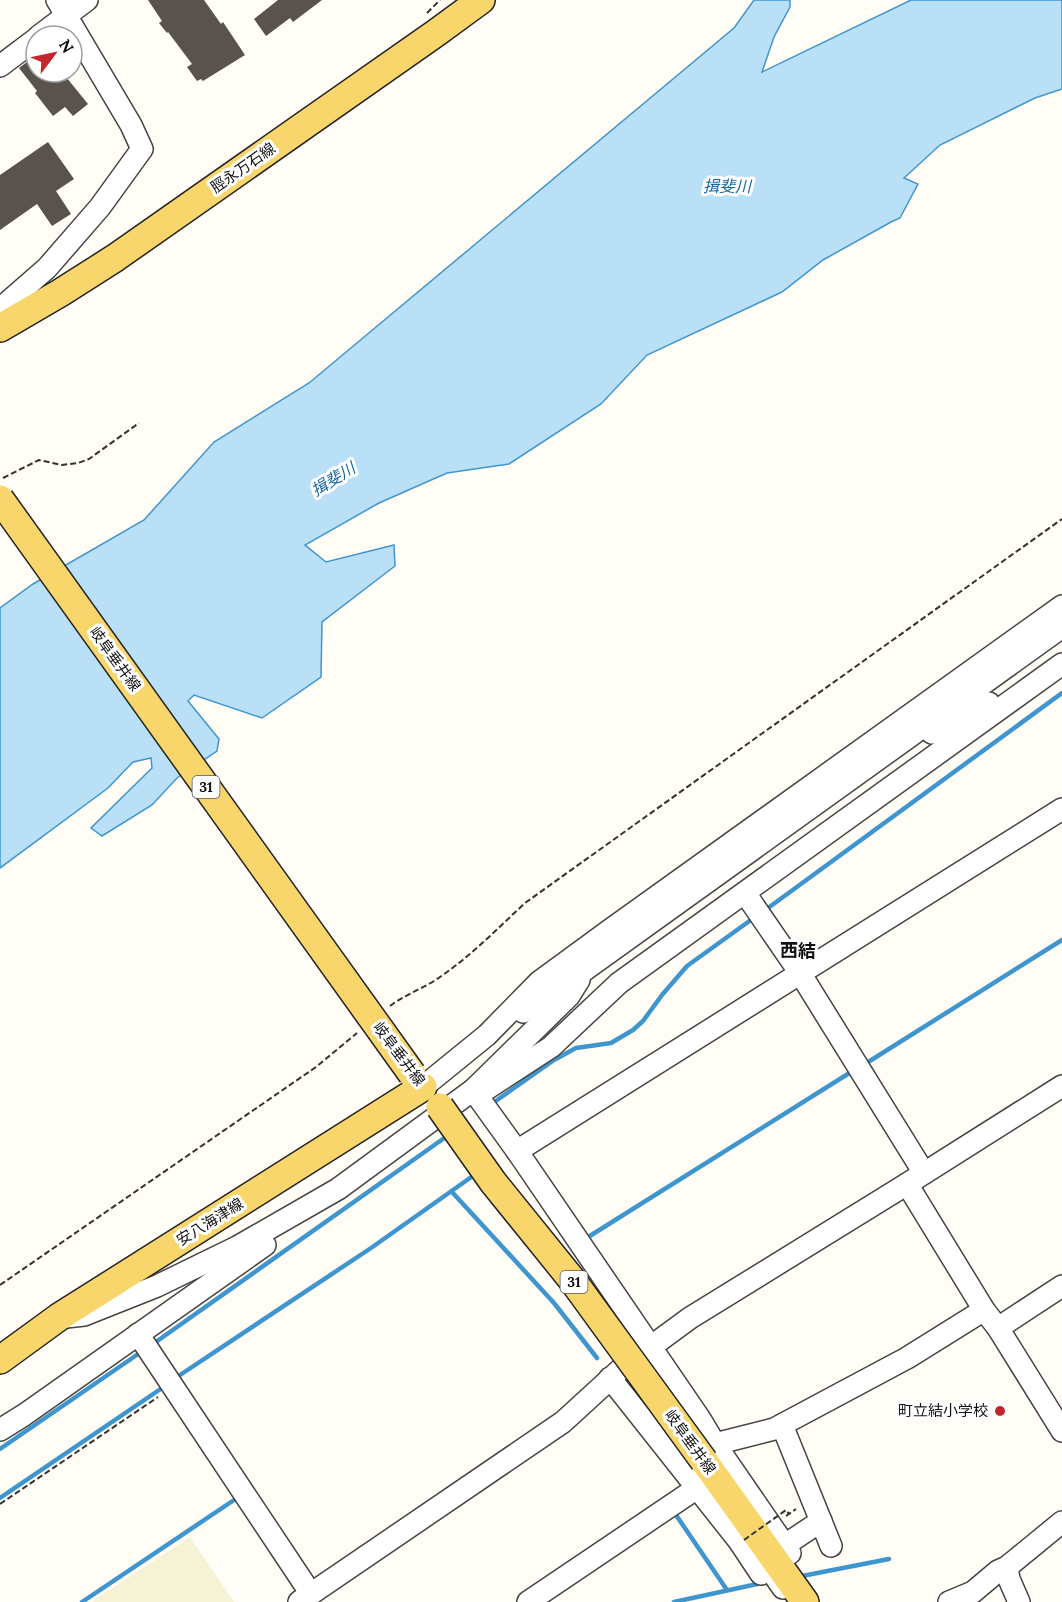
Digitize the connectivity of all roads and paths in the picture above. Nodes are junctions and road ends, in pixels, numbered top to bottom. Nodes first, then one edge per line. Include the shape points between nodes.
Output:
1 (87, 0) edge
2 (481, 0) edge
3 (61, 8) edge
4 (48, 24) edge
5 (24, 48) edge
6 (0, 66) edge
7 (0, 309) edge
8 (0, 328) edge
9 (140, 423) dead end
10 (0, 480) edge
11 (0, 500) edge
12 (1062, 519) edge
13 (1062, 606) edge
14 (1062, 627) edge
15 (1059, 666) edge
16 (892, 748) junction
17 (1062, 810) edge
18 (745, 893) junction
19 (586, 969) junction
20 (800, 973) junction
21 (387, 1009) dead end
22 (360, 1031) dead end
23 (488, 1035) junction
24 (1062, 1086) edge
25 (425, 1089) junction
26 (473, 1090) junction
27 (517, 1151) junction
28 (916, 1179) junction
29 (338, 1189) junction
30 (0, 1285) edge
31 (1062, 1286) edge
32 (984, 1310) junction
33 (59, 1317) junction
34 (998, 1328) junction
35 (138, 1334) junction
36 (650, 1346) junction
37 (0, 1360) edge
38 (610, 1378) junction
39 (173, 1387) junction
40 (782, 1425) junction
41 (0, 1430) edge
42 (1062, 1431) edge
43 (709, 1453) junction
44 (697, 1488) junction
45 (0, 1504) edge
46 (789, 1514) dead end
47 (821, 1521) junction
48 (1062, 1522) edge
49 (744, 1540) dead end
50 (831, 1546) dead end
51 (781, 1554) junction
52 (1007, 1567) junction
53 (305, 1598) edge
54 (799, 1601) edge
55 (528, 1602) edge
56 (949, 1602) edge
57 (1019, 1602) edge

1 - 3 street
2 - 8 main road, 脛永万石線 via 114,258
3 - 4 street
3 - 7 street via 142,149 100,207 47,268
5 - 6 street
9 - 10 path via 89,459 62,465 39,460
11 - 25 main road, 岐阜垂井線 / 31, bridge
12 - 21 path via 525,903 475,951 434,981
13 - 23 street via 539,982
14 - 16 street
15 - 16 street via 932,733
15 - 18 street
16 - 19 street
17 - 20 street
18 - 20 street
18 - 26 street via 619,983 551,1047 482,1092
19 - 23 street
19 - 26 street via 569,996
20 - 27 street
20 - 28 street
22 - 30 path via 316,1067
23 - 25 street
24 - 28 street
25 - 33 main road, 安八海津線
25 - 43 main road, 岐阜垂井線 / 31, bridge via 493,1182
26 - 27 street
26 - 29 street
27 - 36 street
28 - 32 street
28 - 36 street
29 - 33 street via 237,1247 157,1286 84,1315
29 - 35 street
31 - 34 street
32 - 34 street
32 - 40 street via 907,1358
33 - 37 main road, 安八海津線
34 - 42 street
35 - 39 street
35 - 41 street
36 - 38 street
36 - 43 street via 700,1419
38 - 44 street
38 - 53 street via 563,1422
39 - 45 path
39 - 53 street
40 - 43 street
40 - 47 street
43 - 51 main road, 岐阜垂井線 / 31
44 - 54 street via 761,1574 769,1568
44 - 55 street
46 - 49 path, bridge via 786,1510
47 - 50 street
47 - 51 street
48 - 52 street
51 - 54 main road, 岐阜垂井線 / 31
52 - 56 street via 973,1592
52 - 57 street

